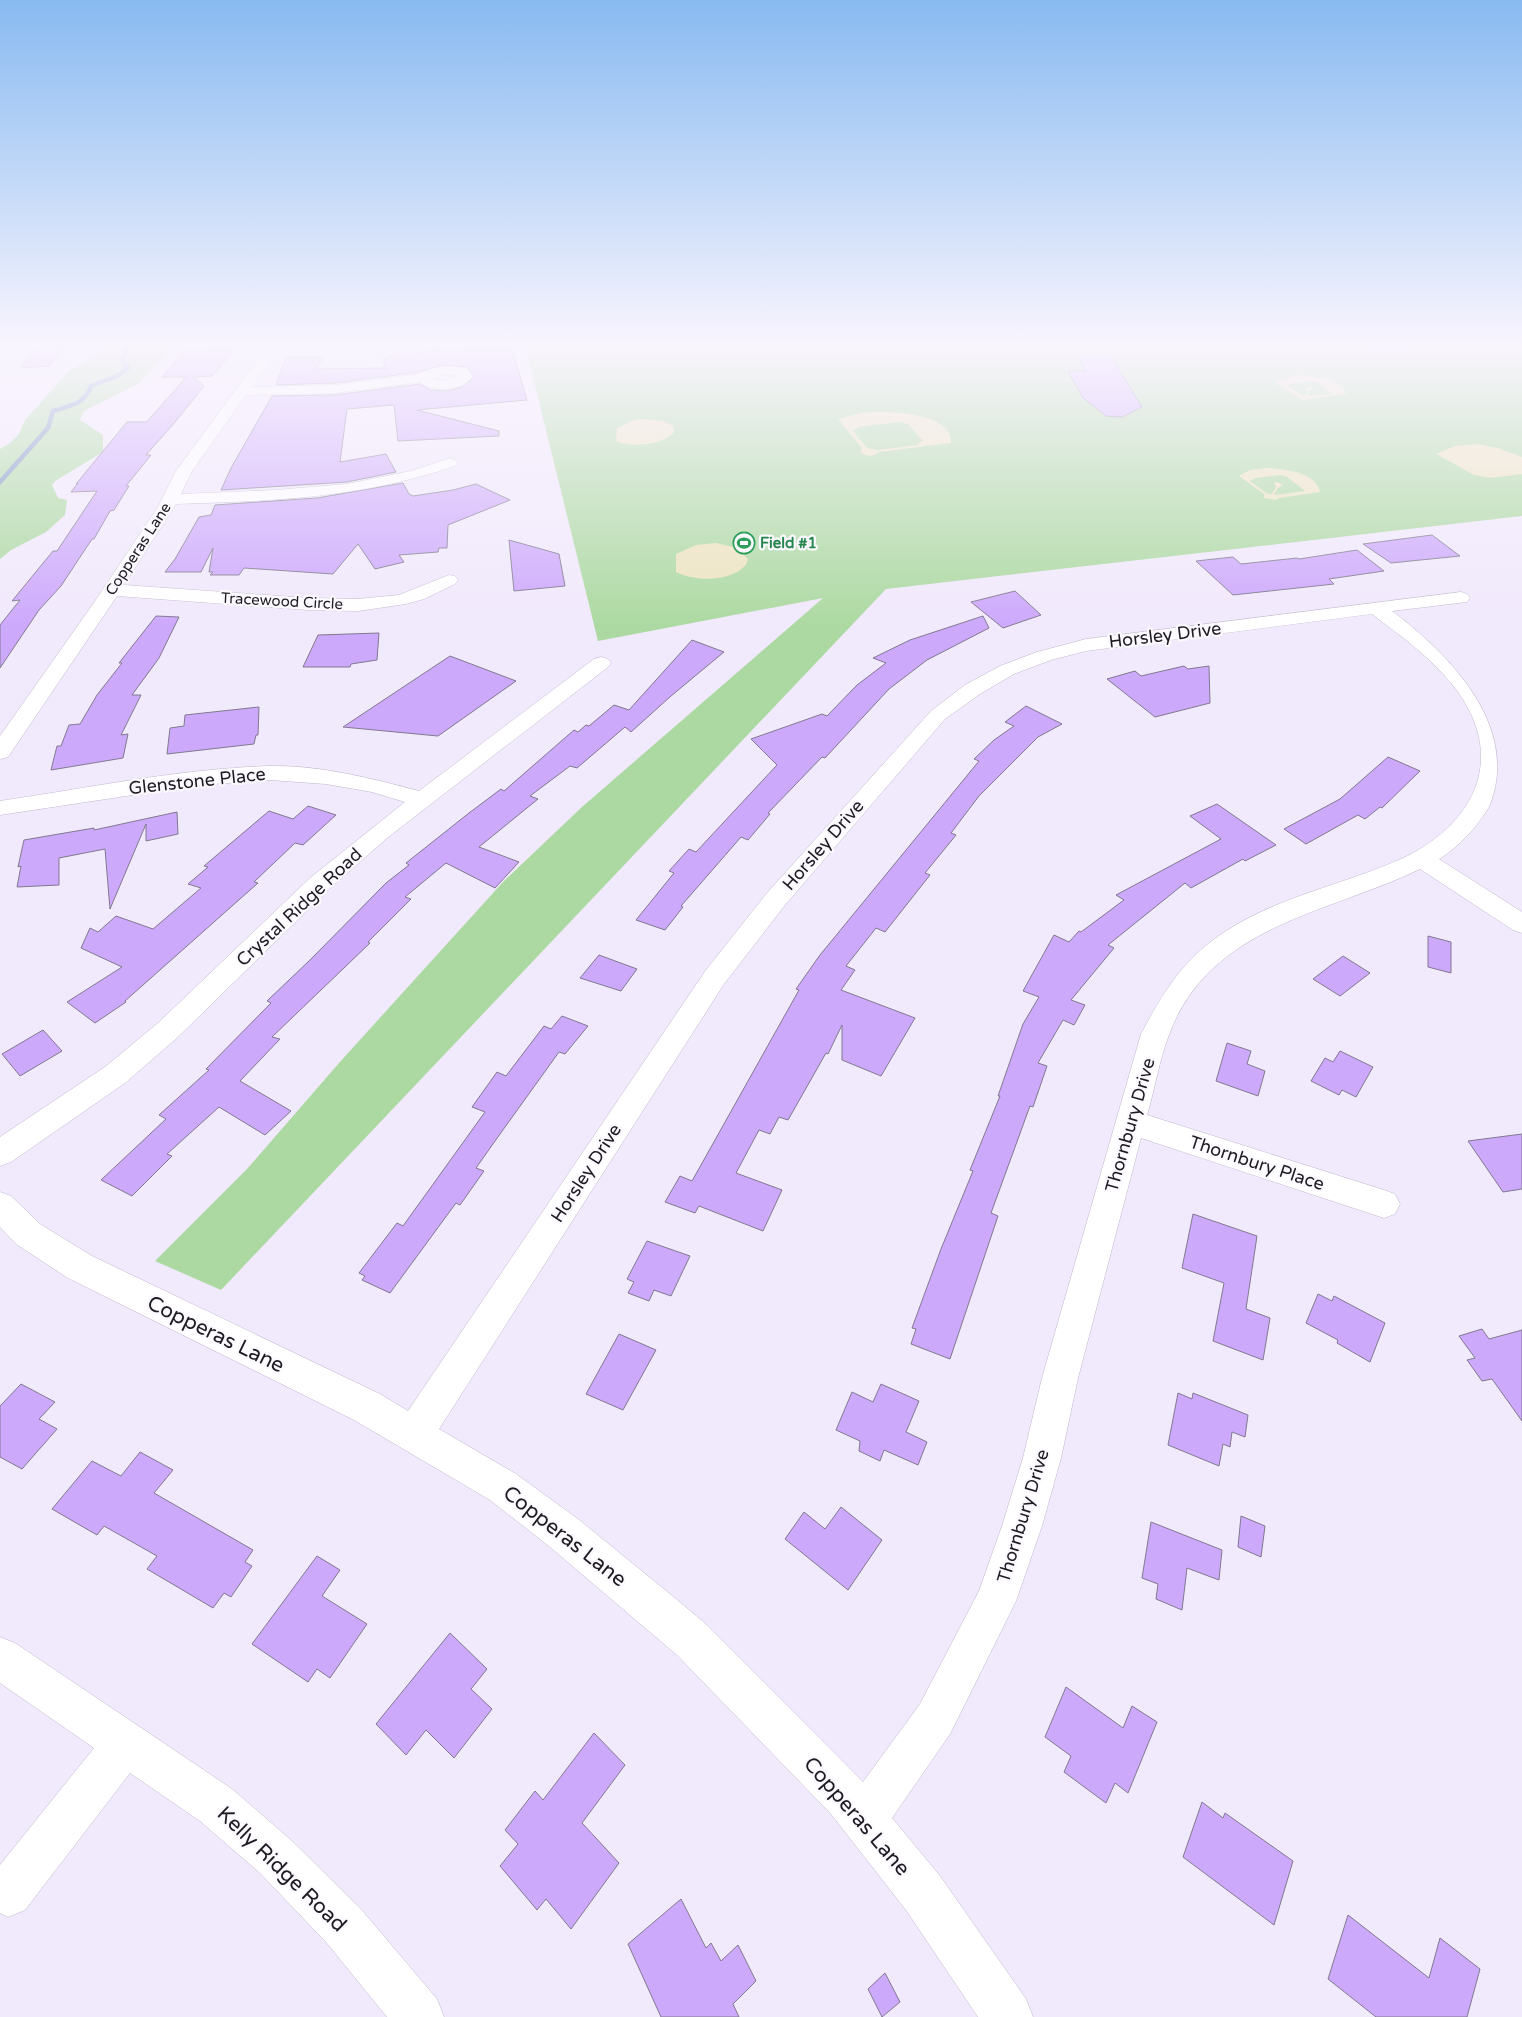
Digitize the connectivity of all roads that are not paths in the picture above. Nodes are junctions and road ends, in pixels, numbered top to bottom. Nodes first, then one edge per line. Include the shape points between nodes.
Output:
1 (207, 439) edge
2 (450, 463) dead end
3 (170, 499) junction
4 (449, 580) dead end
5 (111, 590) junction
6 (1461, 598) dead end
7 (1376, 608) junction
8 (601, 664) dead end
9 (0, 752) edge
10 (423, 800) junction
11 (0, 808) edge
12 (1421, 858) junction
13 (1522, 924) edge
14 (1130, 1122) junction
15 (0, 1153) edge
16 (1384, 1204) dead end
17 (0, 1206) edge
18 (414, 1435) junction
19 (0, 1658) edge
20 (124, 1743) junction
21 (864, 1820) junction
22 (8, 1893) dead end
23 (419, 2017) edge
24 (1008, 2017) edge

1 - 3 street, Copperas Lane via 184,471
2 - 3 street via 416,475 321,492
3 - 5 street, Copperas Lane
4 - 5 street, Tracewood Circle via 400,600 358,605
5 - 9 street, Copperas Lane
6 - 7 street, Horsley Drive
7 - 12 street, Thornbury Drive via 1452,671 1476,704 1488,731 1491,779 1480,807 1463,828 1441,847
7 - 18 street, Horsley Drive via 1070,648 994,675 938,715 776,899 715,976
8 - 10 street, Crystal Ridge Road
10 - 11 street, Glenstone Place via 375,786 326,777 270,773 199,778
10 - 15 street, Crystal Ridge Road via 319,884 168,1030 115,1075
12 - 13 street
12 - 14 street, Thornbury Drive via 1365,883 1272,916 1236,937 1203,963 1177,994 1155,1034
14 - 16 street, Thornbury Place
14 - 21 street, Thornbury Drive via 1039,1466 996,1601 935,1718
17 - 18 street, Copperas Lane via 28,1234 80,1267 367,1408
18 - 21 street, Copperas Lane via 503,1487 656,1608 692,1640 847,1798
19 - 20 street, Kelly Ridge Road
20 - 22 street
20 - 23 street, Kelly Ridge Road via 216,1805 276,1858 343,1925
21 - 24 street, Copperas Lane via 923,1893

